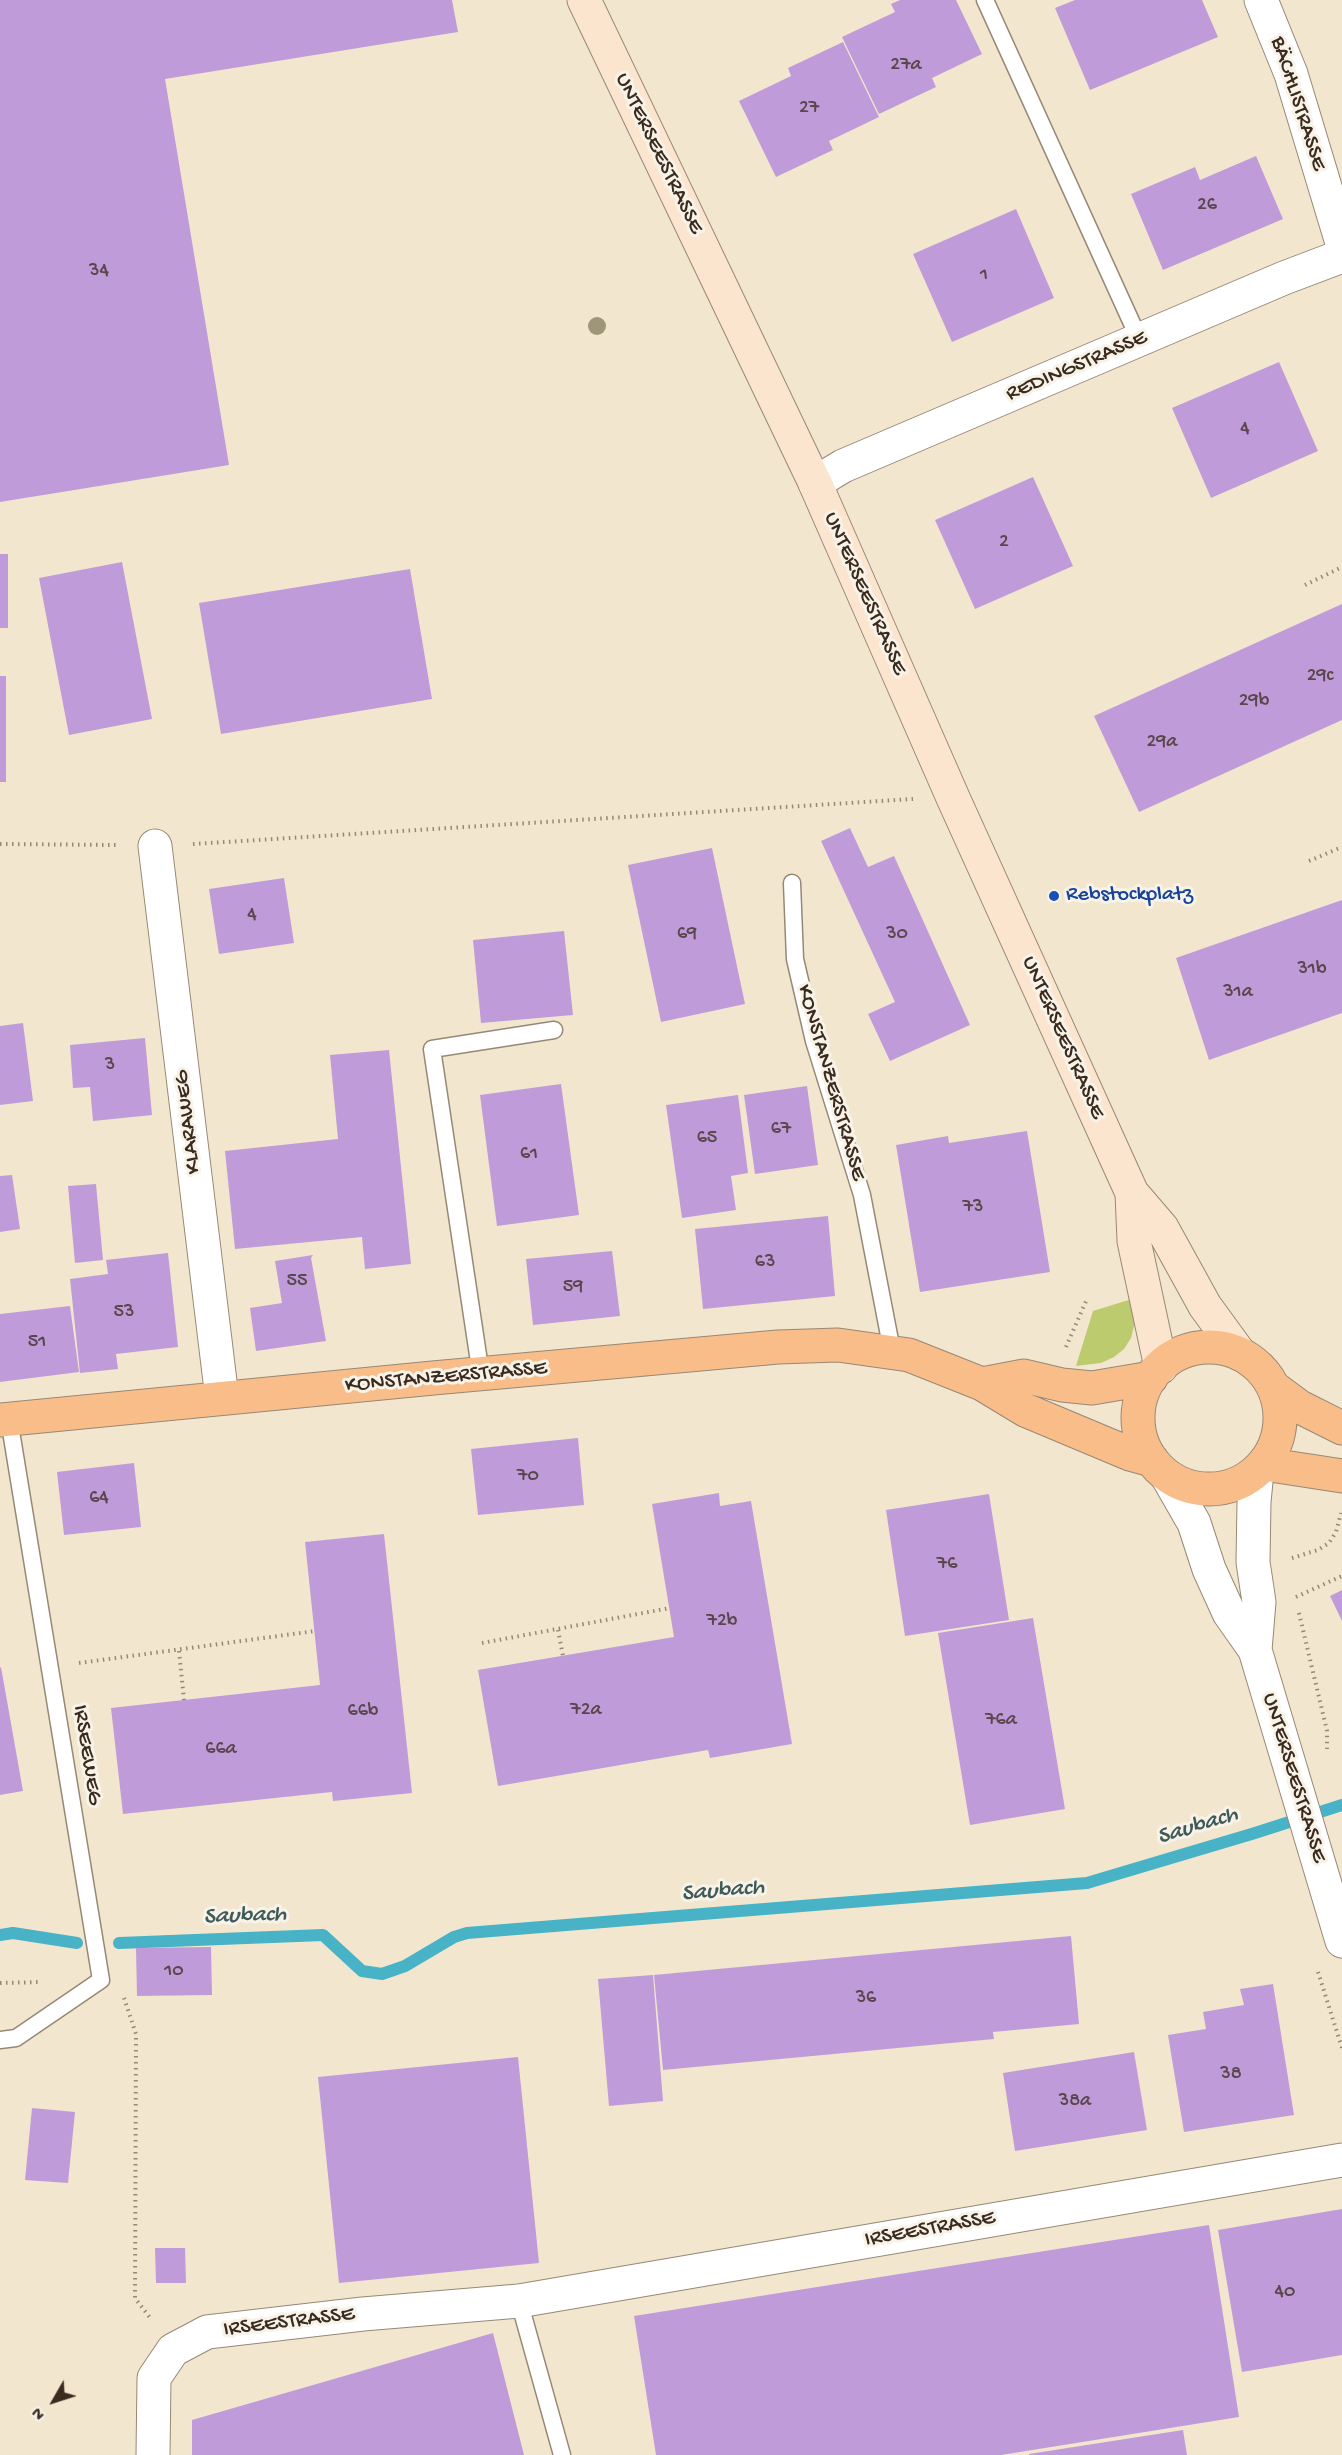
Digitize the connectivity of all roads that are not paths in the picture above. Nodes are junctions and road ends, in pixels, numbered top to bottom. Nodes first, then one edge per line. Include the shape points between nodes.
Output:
1 (584, 0) edge
2 (985, 0) edge
3 (1261, 0) edge
4 (1342, 243) edge
5 (1342, 256) edge
6 (1140, 340) junction
7 (815, 483) junction
8 (155, 846) road end
9 (792, 883) dead end
10 (554, 1030) dead end
11 (1132, 1193) junction
12 (892, 1351) junction
13 (1240, 1354) junction
14 (1156, 1372) junction
15 (481, 1375) junction
16 (982, 1383) junction
17 (1273, 1387) junction
18 (222, 1398) junction
19 (4, 1420) edge
20 (1342, 1428) edge
21 (1159, 1468) junction
22 (1261, 1468) junction
23 (1342, 1476) edge
24 (1255, 1650) junction
25 (1342, 1941) edge
26 (0, 2040) edge
27 (1342, 2160) edge
28 (519, 2301) junction
29 (153, 2455) edge
30 (562, 2455) edge

1 - 7 main road, UNTERSEESTRASSE
2 - 6 lane
3 - 4 street, BÄCHLISTRASSE via 1291,74
5 - 6 street, REDINGSTRASSE
6 - 7 street, REDINGSTRASSE via 843,466
7 - 11 main road, UNTERSEESTRASSE
8 - 18 street, KLARAWEG
9 - 12 lane, KONSTANZERSTRASSE via 795,959 813,1041 862,1195
10 - 15 lane via 432,1048
11 - 13 main road, UNTERSEESTRASSE via 1162,1228 1205,1306
11 - 14 main road, UNTERSEESTRASSE via 1134,1241
12 - 15 main road, KONSTANZERSTRASSE via 838,1345 778,1347
12 - 16 main road, KONSTANZERSTRASSE
13 - 14 main road via 1207,1347 1190,1350
13 - 17 main road via 1259,1368
14 - 16 main road via 1092,1388 1024,1376
14 - 21 main road via 1142,1397 1138,1419 1142,1440
15 - 18 main road, KONSTANZERSTRASSE
16 - 21 main road, KONSTANZERSTRASSE via 1025,1410
17 - 20 main road via 1299,1407
17 - 22 main road via 1280,1406 1280,1427 1275,1446
18 - 19 main road, KONSTANZERSTRASSE
19 - 26 lane, IRSEEWEG via 101,1980 16,2038
21 - 22 main road via 1188,1486 1213,1489 1237,1484
21 - 24 street, UNTERSEESTRASSE via 1194,1523 1229,1613
22 - 23 main road
22 - 24 street, UNTERSEESTRASSE via 1254,1502 1253,1562 1259,1602
24 - 25 street, UNTERSEESTRASSE
27 - 28 street, IRSEESTRASSE
28 - 29 street, IRSEESTRASSE via 207,2332 173,2350 154,2378
28 - 30 lane

